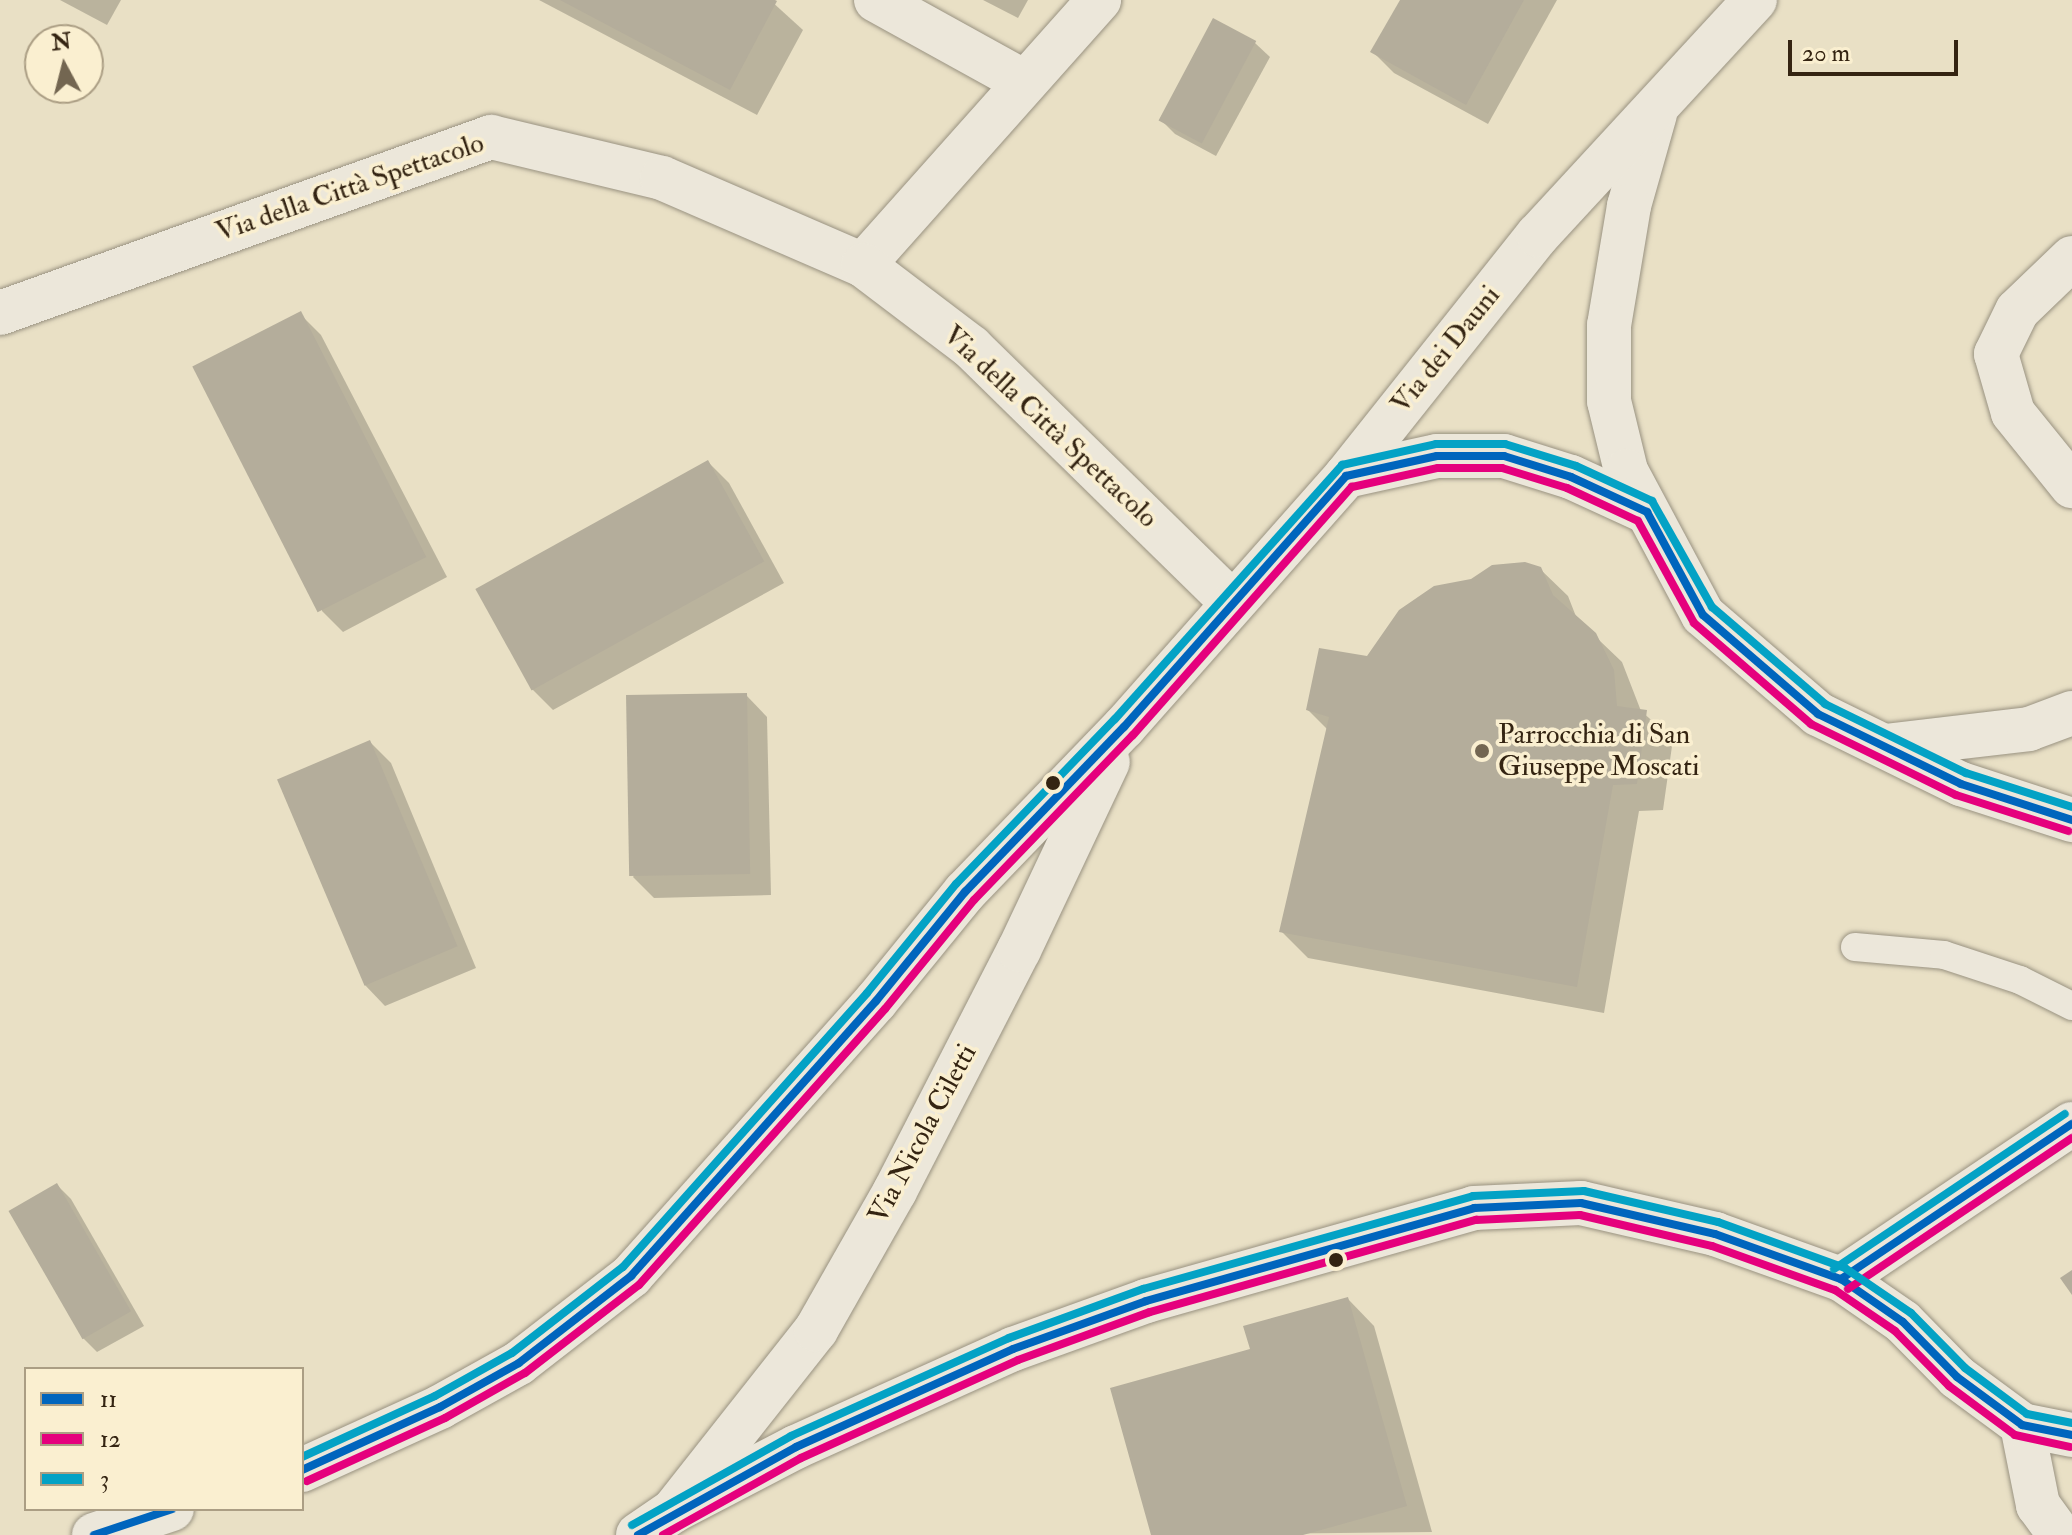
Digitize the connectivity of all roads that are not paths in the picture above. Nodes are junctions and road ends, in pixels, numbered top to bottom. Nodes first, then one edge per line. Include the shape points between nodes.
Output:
1 (876, 0) edge
2 (1099, 0) edge
3 (1755, 0) edge
4 (1023, 81) junction
5 (1655, 114) junction
6 (2072, 258) edge
7 (863, 265) junction
8 (0, 313) edge
9 (1346, 476) junction
10 (2072, 486) edge
11 (1647, 512) junction
12 (1231, 602) junction
13 (2072, 713) edge
14 (1124, 727) junction
15 (1885, 746) junction
16 (2072, 820) edge
17 (1855, 947) dead end
18 (2072, 1006) edge
19 (2072, 1124) edge
20 (1841, 1279) junction
21 (2022, 1425) junction
22 (2072, 1435) edge
23 (304, 1469) edge
24 (166, 1511) edge
25 (655, 1523) edge
26 (94, 1535) edge
27 (2060, 1535) edge

1 - 4 street
2 - 4 street
3 - 5 street, Via dei Dauni
4 - 7 street
5 - 9 street, Via dei Dauni via 1538,235
5 - 11 street via 1629,206 1609,325 1609,401 1626,471
6 - 10 street via 2017,311 1996,354 2013,413
7 - 8 street, Via della Città Spettacolo via 662,178 491,137
7 - 12 street, Via della Città Spettacolo via 971,347
9 - 11 street via 1437,456 1504,456 1571,477
9 - 12 street, Via dei Dauni
11 - 15 street via 1703,615 1818,714
12 - 14 street, Via dei Dauni
13 - 15 street via 2029,729
14 - 23 street, Via dei Dauni via 965,892 876,1001 631,1276 519,1363 440,1407
14 - 25 street, Via Nicola Ciletti via 1019,950 895,1191 816,1330
15 - 16 street via 1961,784
17 - 18 lane via 1944,955 2020,980
19 - 20 street
20 - 21 street, Via Nicola Ciletti via 1903,1322 1957,1377
20 - 25 street, Via Nicola Ciletti via 1715,1234 1581,1203 1474,1208 1146,1301 1013,1349 796,1447
21 - 22 street
21 - 27 street via 2038,1505
24 - 26 street

